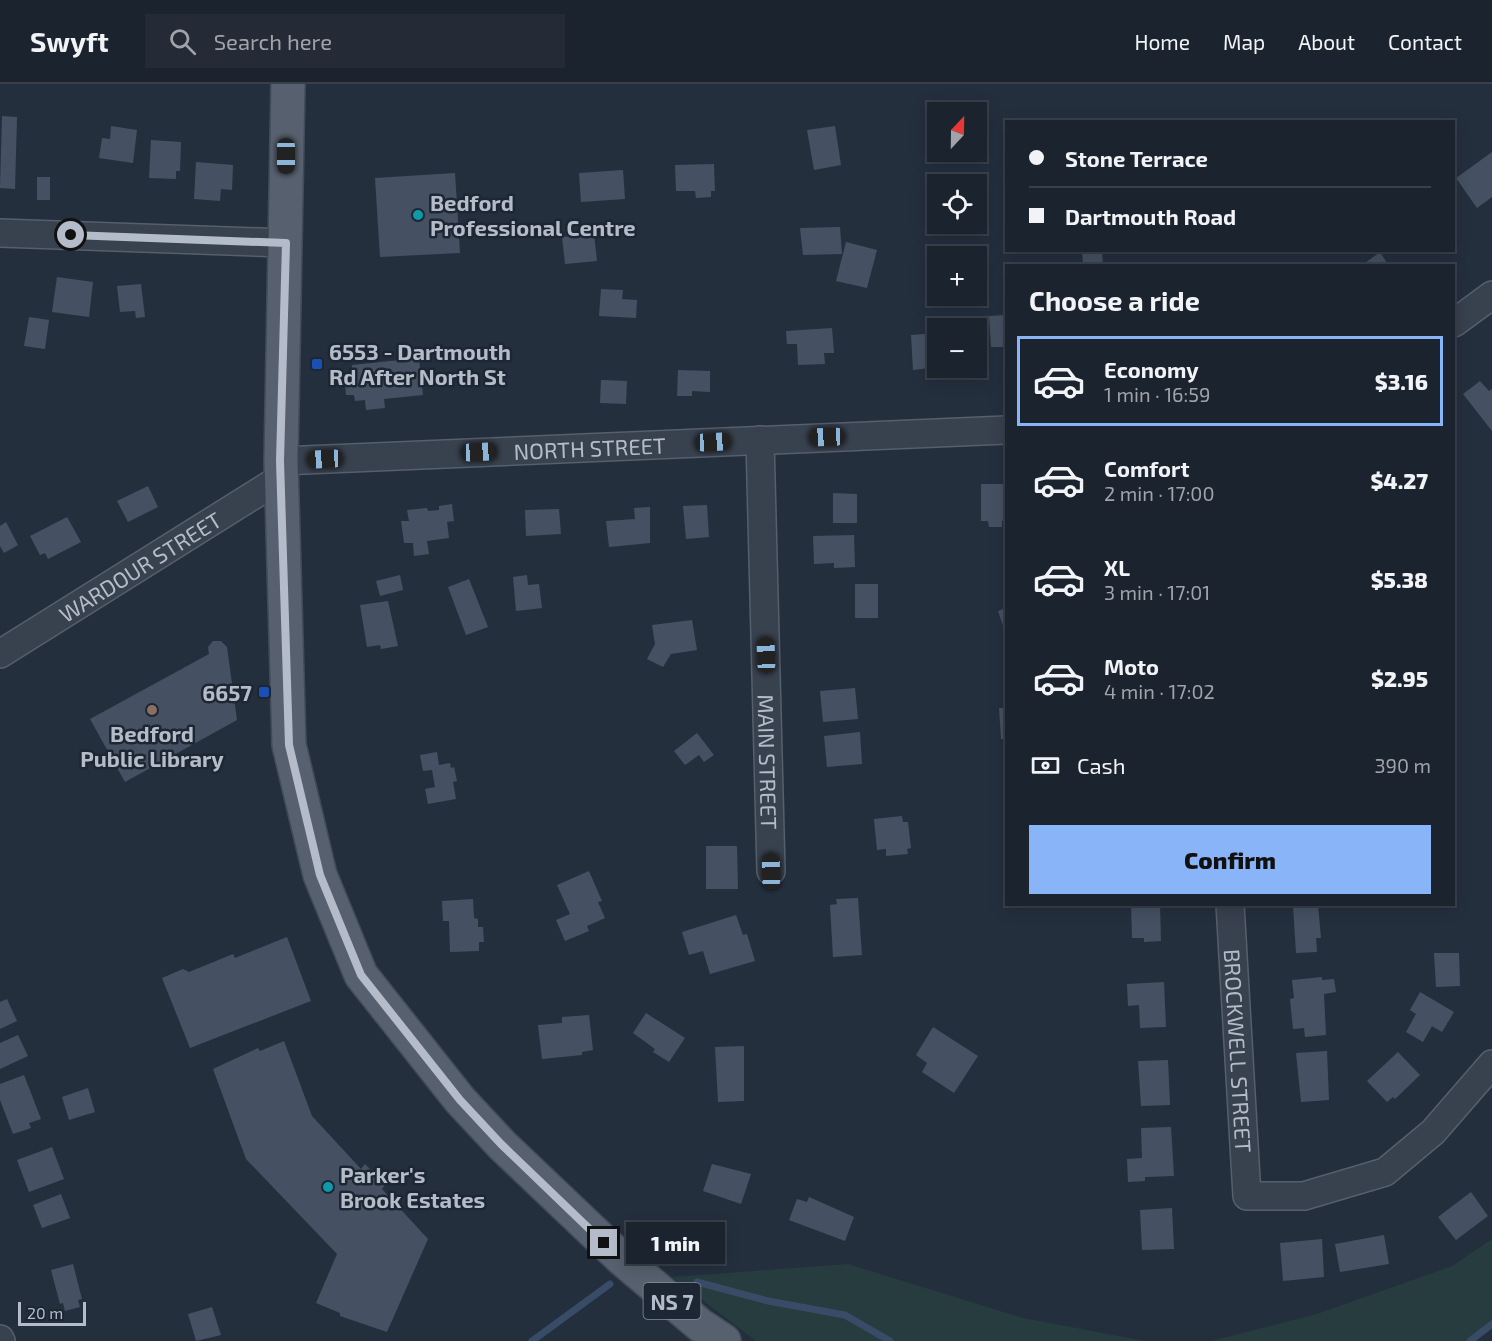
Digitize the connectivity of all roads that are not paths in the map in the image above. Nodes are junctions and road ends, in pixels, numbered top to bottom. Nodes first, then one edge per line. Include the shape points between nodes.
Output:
1 (288, 84) edge
2 (0, 233) edge
3 (286, 243) junction
4 (1492, 295) edge
5 (1455, 322) edge
6 (1005, 430) edge
7 (760, 440) junction
8 (281, 470) junction
9 (0, 654) edge
10 (771, 871) dead end
11 (1230, 906) edge
12 (1492, 1064) edge
13 (724, 1341) edge

1 - 3 main road, NS 7
2 - 3 street
3 - 8 main road, NS 7
4 - 5 street
6 - 7 street, NORTH STREET
7 - 8 street, NORTH STREET
7 - 10 street, MAIN STREET
8 - 9 street, WARDOUR STREET
8 - 13 main road, NS 7 via 289,745 320,875 361,975 460,1100 501,1144 622,1259
11 - 12 street, BROCKWELL STREET via 1247,1196 1304,1196 1385,1172 1433,1132

